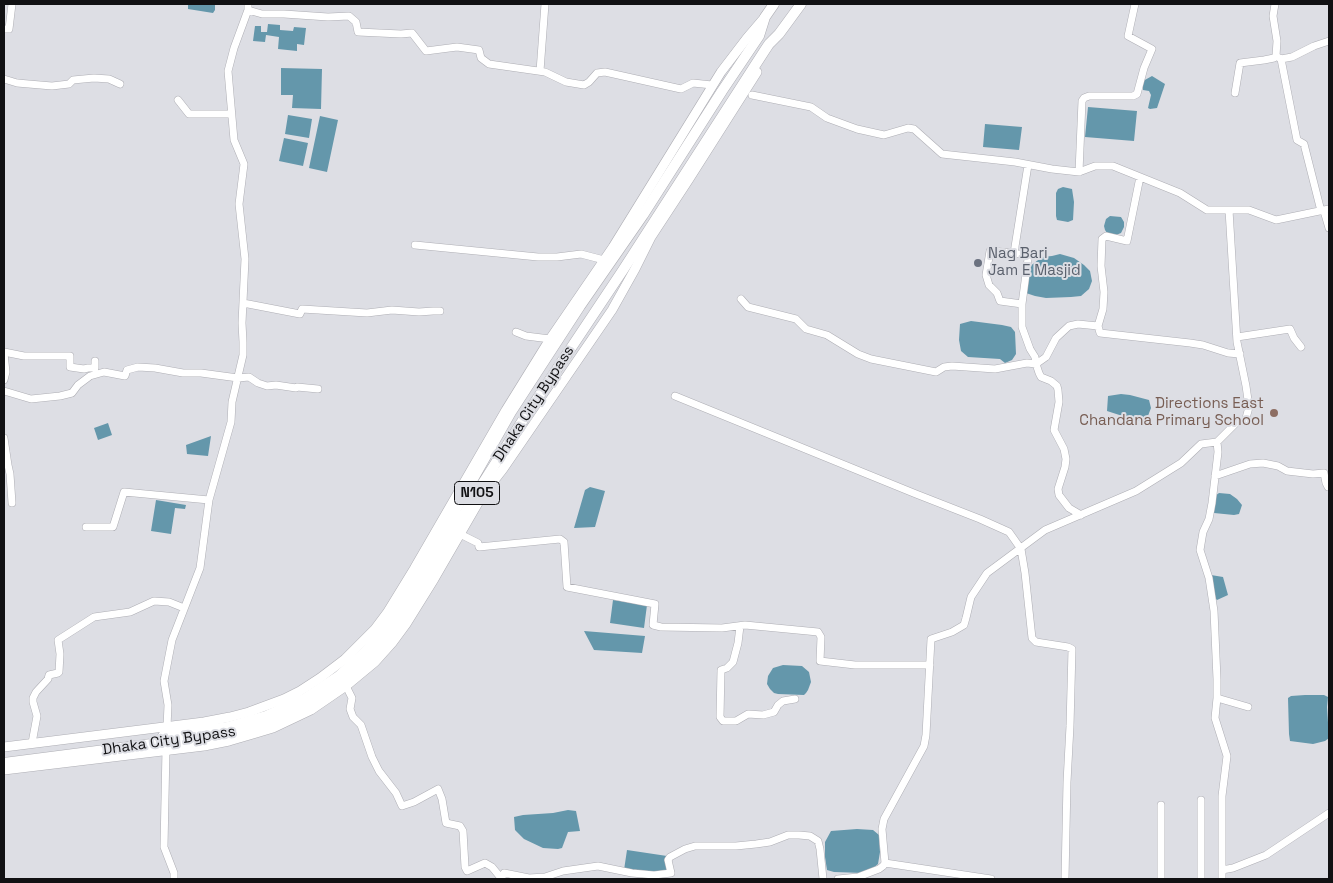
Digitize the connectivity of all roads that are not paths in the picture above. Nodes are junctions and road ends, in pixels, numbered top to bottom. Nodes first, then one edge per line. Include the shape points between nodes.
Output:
1 (12, 4) edge
2 (545, 4) edge
3 (774, 4) edge
4 (801, 4) edge
5 (1135, 4) edge
6 (1275, 4) edge
7 (248, 7) edge
8 (765, 17) junction
9 (4, 29) edge
10 (777, 37) junction
11 (1329, 41) edge
12 (1279, 58) junction
13 (540, 71) junction
14 (4, 79) edge
15 (120, 84) dead end
16 (712, 85) junction
17 (1234, 94) dead end
18 (752, 95) dead end
19 (178, 100) dead end
20 (231, 114) junction
21 (1028, 164) junction
22 (1079, 172) junction
23 (1140, 177) junction
24 (1229, 210) junction
25 (1325, 210) edge
26 (1329, 228) edge
27 (415, 245) dead end
28 (1014, 253) junction
29 (604, 260) junction
30 (741, 299) dead end
31 (243, 304) junction
32 (1022, 304) junction
33 (440, 311) dead end
34 (1098, 326) junction
35 (516, 332) dead end
36 (1237, 337) junction
37 (550, 339) junction
38 (1301, 347) dead end
39 (4, 352) edge
40 (1240, 354) junction
41 (95, 361) dead end
42 (1036, 364) junction
43 (238, 378) junction
44 (4, 380) edge
45 (318, 389) dead end
46 (4, 391) edge
47 (674, 396) dead end
48 (4, 438) edge
49 (1217, 442) junction
50 (1215, 476) junction
51 (1329, 487) edge
52 (209, 500) junction
53 (12, 504) dead end
54 (1081, 515) junction
55 (86, 527) dead end
56 (460, 534) junction
57 (1020, 549) junction
58 (184, 608) junction
59 (740, 626) junction
60 (930, 665) junction
61 (346, 686) junction
62 (795, 698) dead end
63 (1217, 698) junction
64 (1248, 707) dead end
65 (168, 727) junction
66 (32, 743) junction
67 (4, 747) edge
68 (166, 749) junction
69 (4, 757) edge
70 (4, 763) edge
71 (4, 770) edge
72 (1201, 800) dead end
73 (1161, 805) dead end
74 (1329, 813) edge
75 (885, 863) junction
76 (1222, 870) junction
77 (174, 879) edge
78 (501, 879) edge
79 (823, 879) edge
80 (838, 879) edge
81 (990, 879) edge
82 (1065, 879) edge
83 (1161, 879) edge
84 (1201, 879) edge
85 (1222, 879) edge

1 - 9 street via 9,30
2 - 13 street
3 - 8 highway, Dhaka City Bypass / N105
4 - 10 highway, Dhaka City Bypass / N105
5 - 22 street via 1128,36 1152,49 1137,94 1089,96 1082,101
6 - 12 street via 1273,16
7 - 13 street via 262,14 349,16 356,22 358,32 412,33 426,51 457,47 479,50 481,58 490,64
7 - 20 street via 228,71
8 - 16 main road
8 - 69 highway, Dhaka City Bypass / N105 via 759,36 511,412 393,617 364,654 306,698 266,716 228,727
10 - 56 main road via 651,237 612,310 482,496
10 - 70 highway, Dhaka City Bypass / N105 via 765,50 523,420 400,621 371,658 308,705 270,723 229,734
11 - 12 street via 1292,57
12 - 17 street via 1240,63
12 - 25 street via 1297,140 1304,144
13 - 16 street via 566,82 584,85 597,73 605,72 681,89 693,83
14 - 15 street via 52,86 94,78
16 - 29 main road
18 - 21 street via 811,107 827,118 884,136 914,129 942,154
19 - 20 street via 189,114
20 - 31 street via 234,140 244,164 239,204 245,259
21 - 22 street
21 - 28 street
22 - 23 street via 1095,166 1113,166
23 - 24 street via 1180,193 1207,210
23 - 34 street via 1127,241 1106,236 1102,240 1104,292
24 - 25 street via 1249,210 1276,220
24 - 36 street
25 - 26 street
27 - 29 street via 538,257 581,254
28 - 32 street via 1027,255 1028,260
28 - 32 street via 990,251 986,275 1000,301
29 - 37 main road
30 - 42 street via 748,307 796,319 806,328 826,335 871,360 936,372 952,366 995,369
31 - 33 street via 300,314 302,309 367,314 392,310
31 - 43 street via 243,355
32 - 42 street via 1022,327
34 - 40 street via 1103,334 1190,343
34 - 42 street via 1069,326
35 - 37 street
36 - 38 street via 1290,329
36 - 40 street
37 - 65 main road via 387,613 357,648 320,678 284,699 230,717
39 - 41 street via 24,356 70,356 70,367 84,369 95,368
39 - 44 street
40 - 49 street via 1248,407 1245,422 1237,422
42 - 54 street via 1041,378 1051,381 1058,390 1054,430 1066,458 1059,495
43 - 45 street via 249,377 267,386
43 - 46 street via 138,367 127,370 125,376 104,372 90,376 72,393 60,396 32,399
43 - 52 street via 232,402 232,422
47 - 57 street via 980,519 1009,532
48 - 53 street
49 - 50 street
49 - 54 street via 1200,444 1181,463 1136,491
50 - 51 street via 1263,463 1287,472 1324,473
50 - 63 street via 1209,519 1200,550 1209,578 1214,611
52 - 55 street via 124,492 113,527
52 - 58 street via 200,568
54 - 57 street via 1045,530
56 - 59 street via 478,543 478,547 560,539 564,542 567,587 655,604 653,625 661,627
56 - 61 main road via 392,643
57 - 60 street via 987,573 970,597 964,626 931,639
57 - 82 street via 1032,638 1036,642 1072,649
58 - 65 street via 172,640 164,681
58 - 66 street via 154,601 130,612 94,617 58,640 59,672 49,675 36,692 33,702 37,716
59 - 60 street via 818,632 821,637 820,661 855,666
59 - 62 street via 733,662 721,670 720,717 736,721 748,714 763,715 774,712 778,704
60 - 75 street via 924,746 884,819
61 - 68 main road via 311,710 273,728 204,746
61 - 78 street via 352,698 350,709 353,718 361,725 379,771 402,806 438,789 446,823 460,826 463,831 467,871 485,864 492,867
63 - 64 street
63 - 76 street via 1215,718 1227,756 1222,796
65 - 66 main road
66 - 67 main road
68 - 71 main road
68 - 77 street via 164,847
72 - 84 street
73 - 83 street
74 - 76 street via 1266,855
75 - 80 street via 879,869 858,877
75 - 81 street
76 - 85 street
78 - 79 street via 504,873 545,877 598,866 632,873 671,873 670,856 690,847 756,844 799,835 818,841

